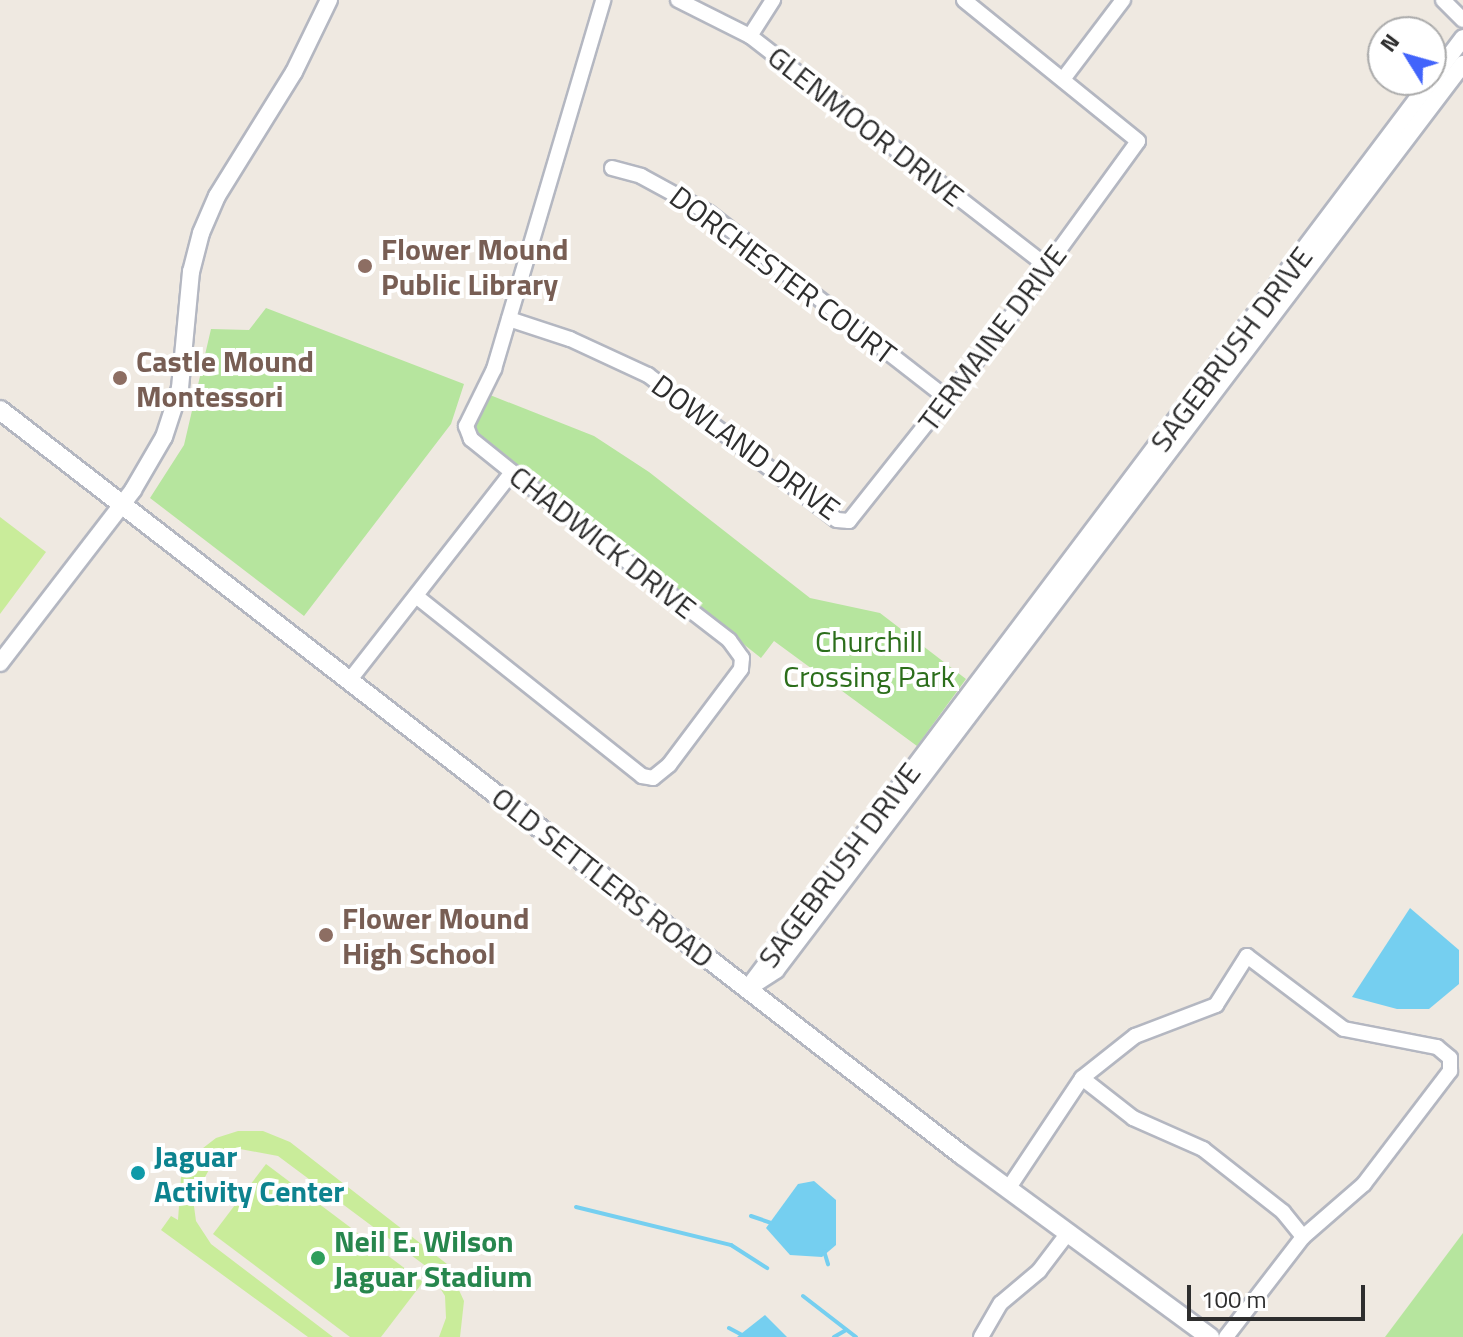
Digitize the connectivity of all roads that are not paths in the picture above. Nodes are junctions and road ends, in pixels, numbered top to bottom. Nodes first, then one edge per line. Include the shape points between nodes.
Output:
1 (329, 0) edge
2 (603, 0) edge
3 (678, 0) edge
4 (773, 0) edge
5 (964, 0) edge
6 (1123, 0) edge
7 (1443, 0) edge
8 (1463, 20) edge
9 (750, 36) junction
10 (1463, 38) edge
11 (1463, 64) edge
12 (1064, 78) junction
13 (612, 168) dead end
14 (1046, 266) junction
15 (509, 319) junction
16 (947, 398) junction
17 (0, 410) edge
18 (512, 472) junction
19 (121, 506) junction
20 (849, 521) joint
21 (416, 596) junction
22 (1043, 605) junction
23 (0, 663) edge
24 (349, 681) junction
25 (748, 988) junction
26 (1082, 1078) junction
27 (1008, 1189) junction
28 (1068, 1233) junction
29 (1303, 1237) junction
30 (981, 1337) edge
31 (1210, 1337) edge
32 (1226, 1337) edge

1 - 19 street via 294,72 208,215 191,272 176,406 155,455
2 - 15 street
3 - 9 street, GLENMOOR DRIVE
4 - 9 street
5 - 12 street
6 - 12 street
7 - 8 street
9 - 14 street, GLENMOOR DRIVE
10 - 22 street, SAGEBRUSH DRIVE
11 - 22 street, SAGEBRUSH DRIVE
12 - 14 street, TERMAINE DRIVE via 1138,141
13 - 16 street, DORCHESTER COURT via 655,182 709,213
14 - 16 street, TERMAINE DRIVE
15 - 18 street, CHADWICK DRIVE via 489,381 466,426 471,439
15 - 20 street, DOWLAND DRIVE via 570,339 648,375 837,520
16 - 20 street, TERMAINE DRIVE
17 - 19 main road, OLD SETTLERS ROAD
18 - 21 street
18 - 21 street, CHADWICK DRIVE via 729,640 742,658 734,679 653,778 642,776
19 - 23 street
19 - 24 main road, OLD SETTLERS ROAD
21 - 24 street
22 - 25 street, SAGEBRUSH DRIVE via 776,970
24 - 25 main road, OLD SETTLERS ROAD
25 - 27 main road, OLD SETTLERS ROAD
26 - 27 street
26 - 29 street via 1133,1118 1203,1149 1283,1212
26 - 29 street via 1135,1036 1216,1005 1247,956 1344,1029 1437,1047 1450,1058 1450,1071 1364,1184
27 - 28 main road, OLD SETTLERS ROAD
28 - 30 street via 1039,1271 1001,1303
28 - 31 main road, OLD SETTLERS ROAD
29 - 32 street

